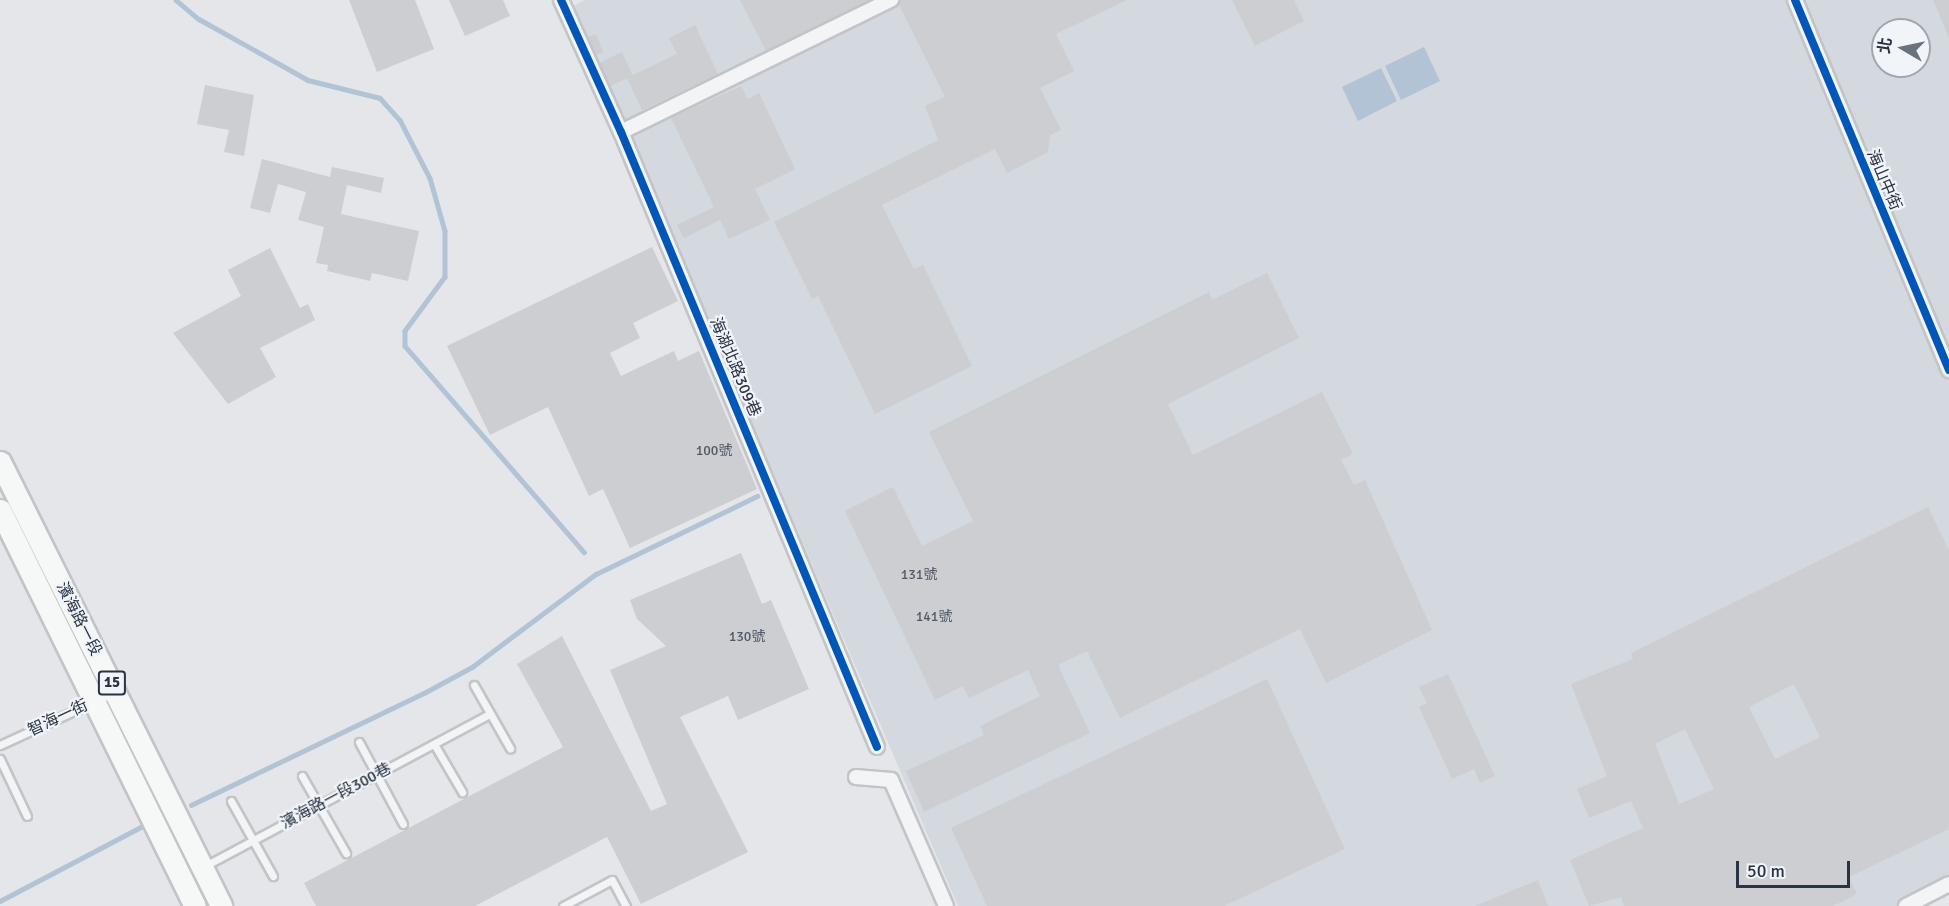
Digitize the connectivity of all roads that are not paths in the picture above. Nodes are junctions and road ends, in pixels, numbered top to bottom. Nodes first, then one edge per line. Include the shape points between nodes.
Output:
1 (561, 0) edge
2 (891, 0) edge
3 (1795, 0) edge
4 (621, 132) junction
5 (1949, 370) edge
6 (2, 471) edge
7 (0, 510) edge
8 (474, 685) dead end
9 (116, 692) junction
10 (97, 700) junction
11 (490, 714) junction
12 (359, 742) dead end
13 (434, 744) junction
14 (0, 746) edge
15 (877, 747) dead end
16 (510, 748) dead end
17 (0, 759) edge
18 (377, 774) junction
19 (303, 776) dead end
20 (856, 777) dead end
21 (462, 792) dead end
22 (231, 801) dead end
23 (319, 805) junction
24 (27, 816) dead end
25 (403, 824) dead end
26 (253, 840) junction
27 (346, 853) dead end
28 (202, 867) junction
29 (273, 876) dead end
30 (182, 877) junction
31 (1949, 884) edge
32 (195, 906) edge
33 (221, 906) edge
34 (563, 906) edge
35 (626, 906) edge
36 (946, 906) edge
37 (1906, 906) edge

1 - 4 street, 海湖北路309巷
2 - 4 street
3 - 5 street, 海山中街
4 - 15 street, 海湖北路309巷
6 - 9 main road, 濱海路一段 / 15
7 - 10 main road, 濱海路一段 / 15
8 - 11 lane
9 - 10 lane, 智海一街
9 - 28 main road, 濱海路一段 / 15
10 - 14 lane, 智海一街
10 - 30 main road, 濱海路一段 / 15
11 - 13 lane, 濱海路一段300巷
11 - 16 lane
12 - 18 lane
13 - 18 lane, 濱海路一段300巷
13 - 21 lane
17 - 24 lane
18 - 23 lane, 濱海路一段300巷
18 - 25 lane
19 - 23 lane
20 - 36 street via 891,780
22 - 26 lane
23 - 26 lane, 濱海路一段300巷
23 - 27 lane
26 - 28 lane, 濱海路一段300巷
26 - 29 lane
28 - 30 lane, 濱海路一段300巷
28 - 33 main road, 濱海路一段 / 15
30 - 32 main road, 濱海路一段 / 15
31 - 37 street
34 - 35 lane via 612,880

